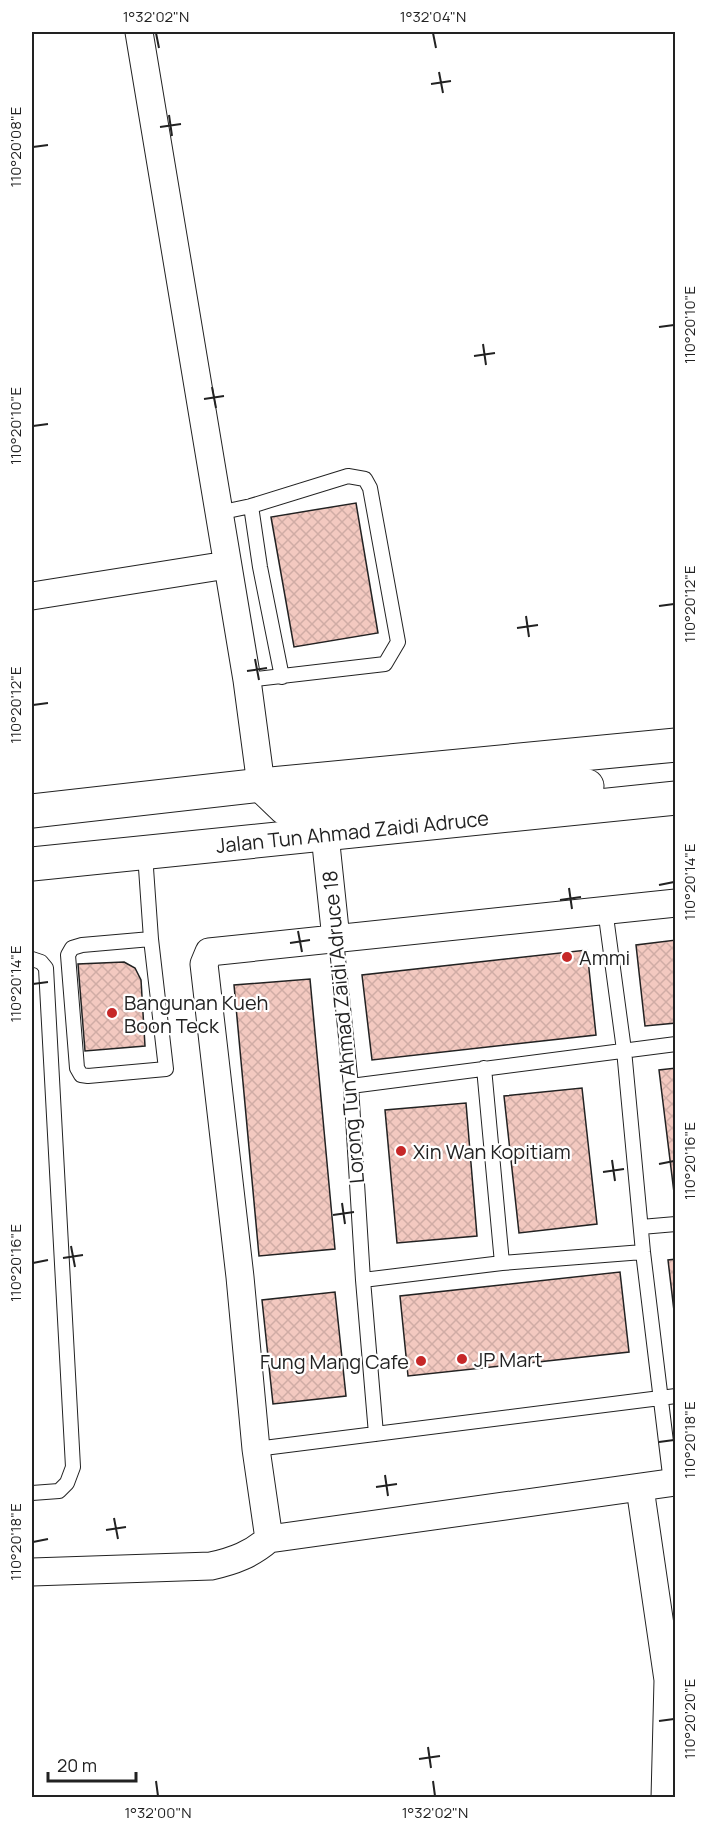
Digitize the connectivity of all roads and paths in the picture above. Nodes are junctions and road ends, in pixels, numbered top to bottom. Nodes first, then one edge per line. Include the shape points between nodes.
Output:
1 (140, 32) edge
2 (250, 506) junction
3 (218, 513) junction
4 (227, 565) junction
5 (32, 596) edge
6 (282, 677) junction
7 (247, 680) junction
8 (675, 746) edge
9 (675, 779) edge
10 (261, 785) junction
11 (675, 798) edge
12 (32, 811) edge
13 (325, 835) junction
14 (145, 854) junction
15 (32, 864) edge
16 (675, 903) edge
17 (605, 909) junction
18 (151, 939) junction
19 (336, 939) junction
20 (32, 958) edge
21 (675, 1044) edge
22 (624, 1050) junction
23 (484, 1068) junction
24 (351, 1086) junction
25 (675, 1224) edge
26 (641, 1227) junction
27 (644, 1251) junction
28 (502, 1263) junction
29 (363, 1280) junction
30 (675, 1396) edge
31 (660, 1398) junction
32 (376, 1434) junction
33 (256, 1449) junction
34 (673, 1482) edge
35 (640, 1488) junction
36 (32, 1492) edge
37 (269, 1539) junction
38 (32, 1572) edge
39 (666, 1797) edge

1 - 3 street
2 - 3 lane
2 - 6 lane
2 - 6 lane via 348,476 365,479 370,488 398,642 393,653 385,664
3 - 4 street
4 - 5 street
4 - 7 street
6 - 7 lane
7 - 10 street
8 - 10 main road
9 - 10 main road via 285,808
10 - 12 main road
11 - 13 main road, Jalan Tun Ahmad Zaidi Adruce
13 - 14 main road, Jalan Tun Ahmad Zaidi Adruce
13 - 19 street, Lorong Tun Ahmad Zaidi Adruce 18
14 - 15 main road, Jalan Tun Ahmad Zaidi Adruce
14 - 18 lane
16 - 17 street
17 - 19 street
17 - 22 lane
18 - 18 lane via 166,1069 81,1075 77,1068 68,955 72,948 82,945
19 - 24 lane, Lorong Tun Ahmad Zaidi Adruce 18
19 - 33 street via 208,952 204,964
20 - 36 lane via 46,968 73,1467 59,1491
21 - 22 lane
22 - 23 lane
22 - 26 lane
23 - 24 lane
23 - 28 lane
24 - 29 lane, Lorong Tun Ahmad Zaidi Adruce 18
25 - 26 lane
26 - 27 lane
27 - 28 lane
27 - 31 lane
28 - 29 lane
29 - 32 lane, Lorong Tun Ahmad Zaidi Adruce 18
30 - 31 lane
31 - 32 lane
31 - 34 lane
32 - 33 lane
33 - 37 street
34 - 35 street
35 - 37 street
35 - 39 street via 668,1680
37 - 38 street via 255,1551 212,1566

